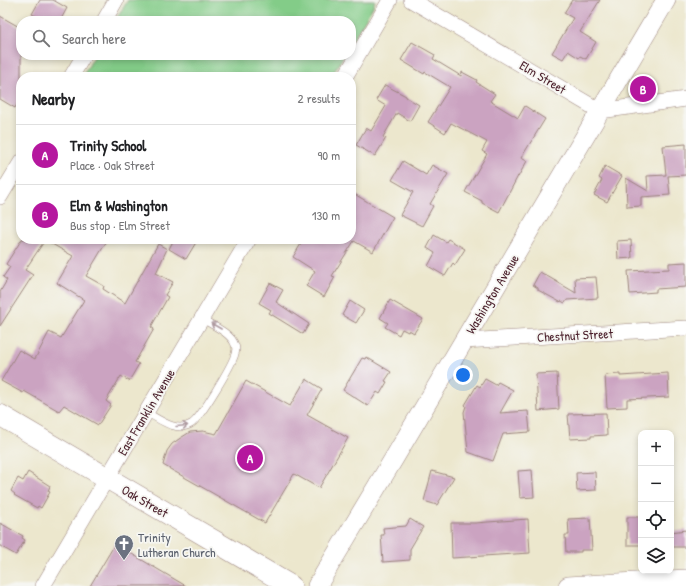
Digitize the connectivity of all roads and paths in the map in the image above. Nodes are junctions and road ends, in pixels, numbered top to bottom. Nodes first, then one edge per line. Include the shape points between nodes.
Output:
1 (116, 0) edge
2 (390, 0) edge
3 (412, 0) edge
4 (666, 0) edge
5 (107, 16) edge
6 (356, 58) edge
7 (81, 60) edge
8 (355, 60) edge
9 (74, 72) edge
10 (348, 72) edge
11 (686, 99) edge
12 (600, 111) junction
13 (16, 170) edge
14 (0, 197) edge
15 (246, 244) edge
16 (202, 319) junction
17 (686, 328) edge
18 (464, 341) junction
19 (146, 412) junction
20 (0, 415) edge
21 (107, 478) junction
22 (686, 579) edge
23 (43, 586) edge
24 (291, 586) edge
25 (317, 586) edge
26 (568, 586) edge

1 - 5 street
2 - 6 street
3 - 12 street, Elm Street
4 - 12 street, Washington Avenue
7 - 9 street
8 - 10 street
11 - 12 street
12 - 18 street, Washington Avenue
13 - 14 street
15 - 16 street, East Franklin Avenue
16 - 19 street, East Franklin Avenue
19 -> 16 lane via 176,427 192,424 205,407 229,367 236,346 223,331
17 - 18 street, Chestnut Street
18 - 25 street, Washington Avenue
19 - 21 street, East Franklin Avenue
20 - 21 main road, Oak Street
21 - 23 street, East Franklin Avenue
21 - 24 main road, Oak Street
22 - 26 street

